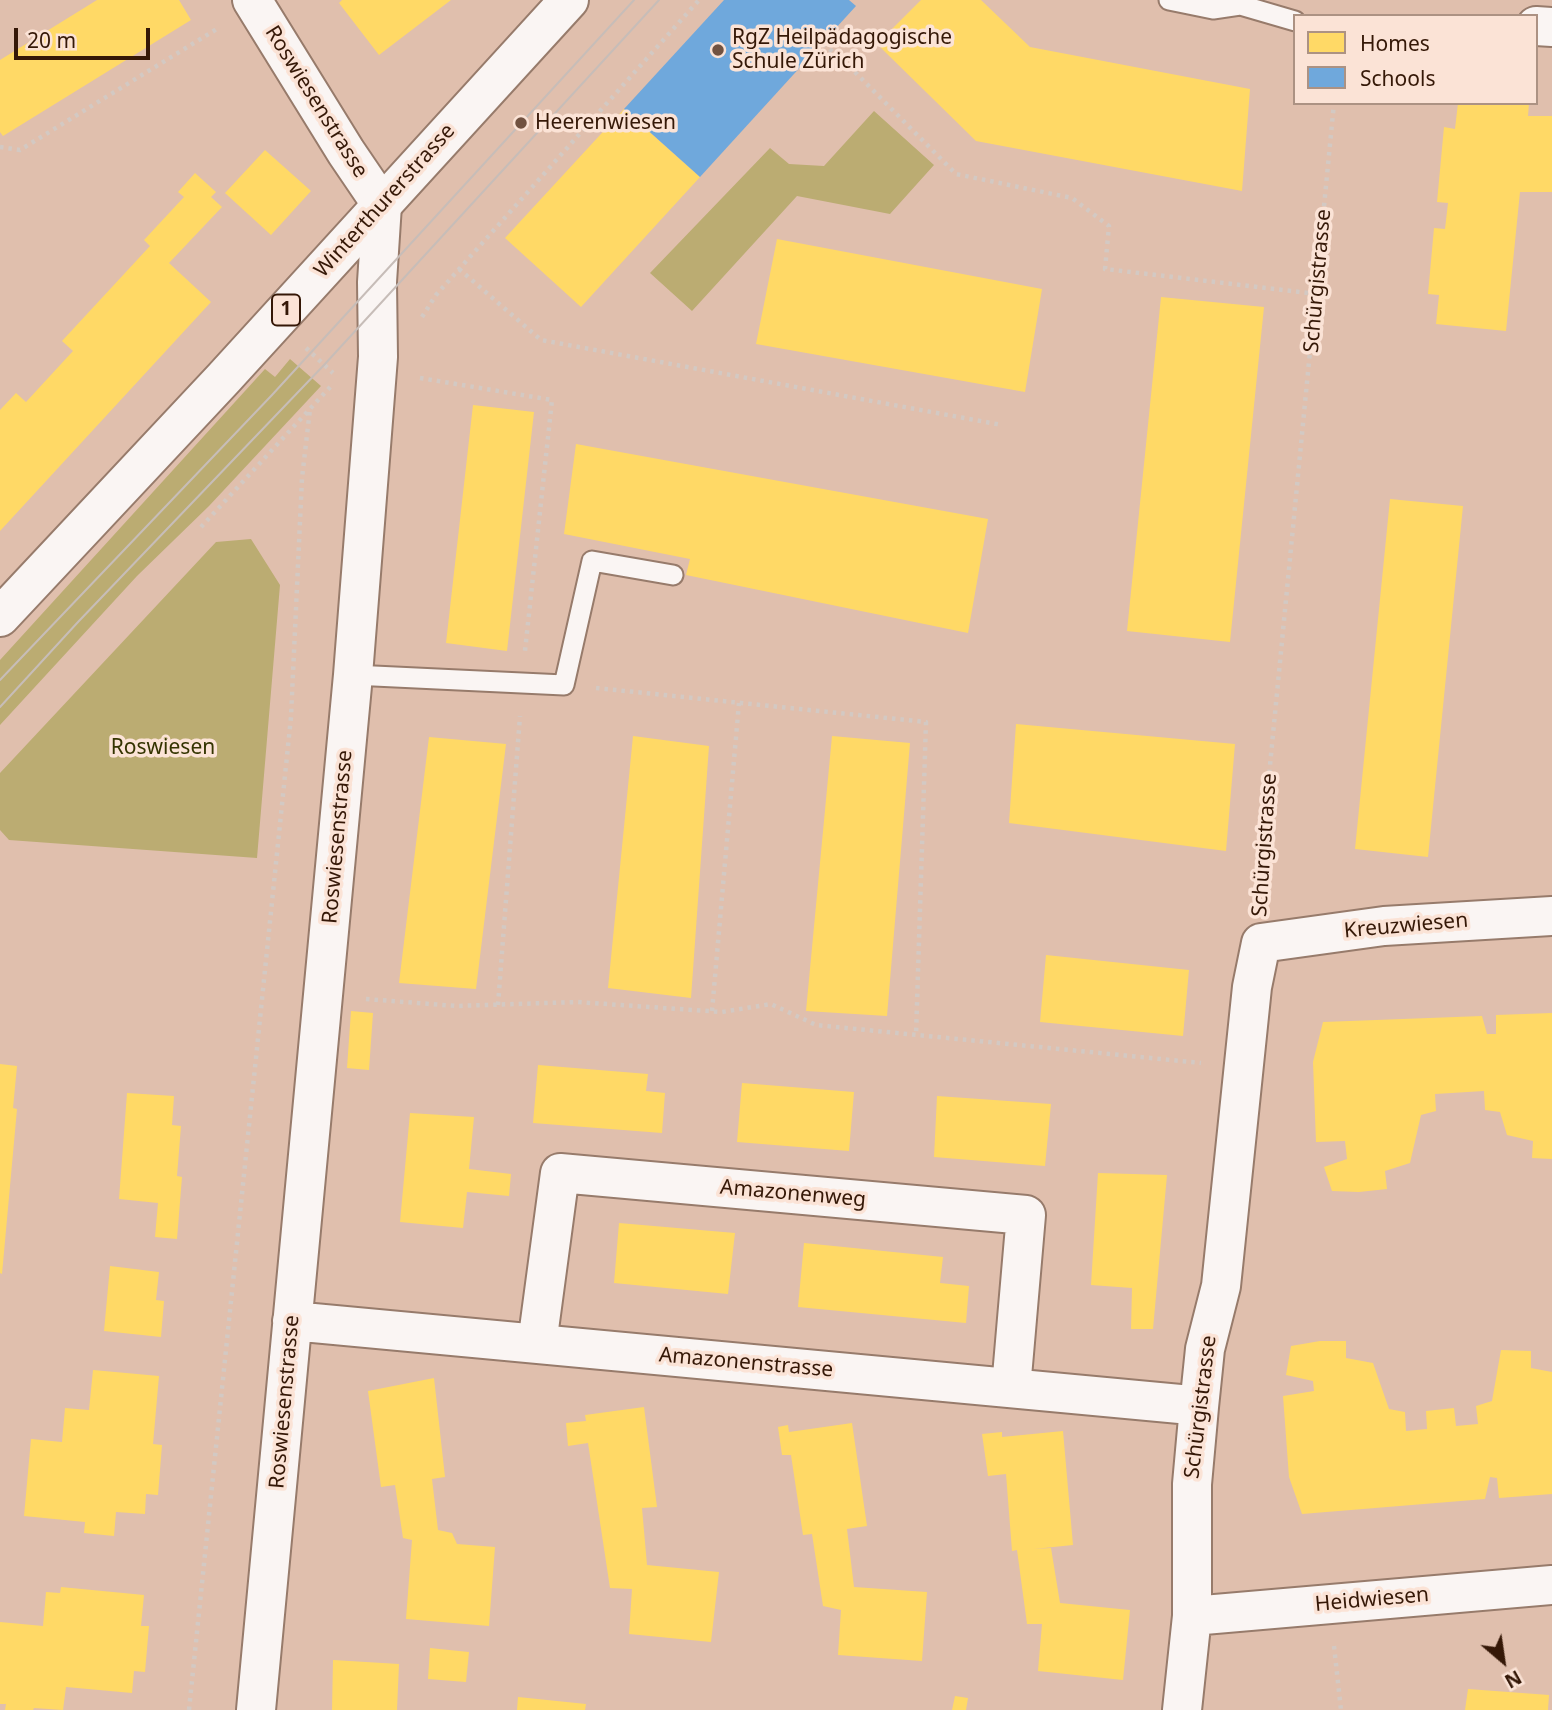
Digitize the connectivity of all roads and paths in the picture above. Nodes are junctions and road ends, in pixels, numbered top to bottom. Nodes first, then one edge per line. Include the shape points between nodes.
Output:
1 (569, 0) edge
2 (699, 0) edge
3 (1169, 0) edge
4 (242, 10) edge
5 (1293, 20) edge
6 (823, 44) dead end
7 (1334, 105) edge
8 (0, 147) edge
9 (382, 205) junction
10 (459, 269) junction
11 (1317, 294) junction
12 (418, 325) dead end
13 (302, 342) dead end
14 (418, 378) dead end
15 (310, 409) junction
16 (1002, 425) dead end
17 (201, 527) dead end
18 (673, 575) dead end
19 (0, 617) edge
20 (354, 675) junction
21 (522, 684) junction
22 (564, 684) junction
23 (740, 703) junction
24 (1552, 916) edge
25 (1261, 943) junction
26 (324, 996) junction
27 (498, 1005) junction
28 (712, 1011) junction
29 (916, 1035) junction
30 (1211, 1064) dead end
31 (292, 1321) junction
32 (537, 1344) junction
33 (1011, 1388) junction
34 (1199, 1407) junction
35 (1552, 1584) edge
36 (1192, 1616) junction
37 (1334, 1642) dead end
38 (189, 1710) edge
39 (256, 1710) edge
40 (1182, 1710) edge
41 (1341, 1710) edge

1 - 9 street, Winterthurerstrasse / 1
2 - 10 path
3 - 5 lane via 1213,9 1240,5
4 - 8 path via 20,150
4 - 9 street, Roswiesenstrasse
6 - 11 path via 956,174 1072,198 1109,226 1105,269
7 - 11 path, Schürgistrasse
9 - 19 street, Winterthurerstrasse / 1
9 - 20 street, Roswiesenstrasse via 377,357
10 - 12 path
10 - 16 path via 541,340
11 - 25 path, Schürgistrasse via 1257,902
13 - 15 path via 339,377
14 - 21 path via 552,400
15 - 17 path
15 - 38 path via 302,478 291,716
18 - 22 lane via 592,561
20 - 21 lane
20 - 26 street, Roswiesenstrasse
21 - 22 lane
21 - 27 path
22 - 23 path
23 - 28 path
23 - 29 path via 926,722
24 - 25 street, Kreuzwiesen via 1384,926
25 - 34 street, Schürgistrasse via 1252,987 1221,1286 1205,1349
26 - 27 path
26 - 31 street, Roswiesenstrasse
27 - 28 path via 577,1002
28 - 29 path via 771,1004 816,1025
29 - 30 path
31 - 32 street, Amazonenstrasse
31 - 39 street, Roswiesenstrasse
32 - 33 street, Amazonenstrasse
32 - 33 street, Amazonenweg via 560,1173 1026,1215
33 - 34 street, Amazonenstrasse
34 - 36 street, Schürgistrasse via 1192,1484
35 - 36 street, Heidwiesen
36 - 40 street, Schürgistrasse
37 - 41 path

